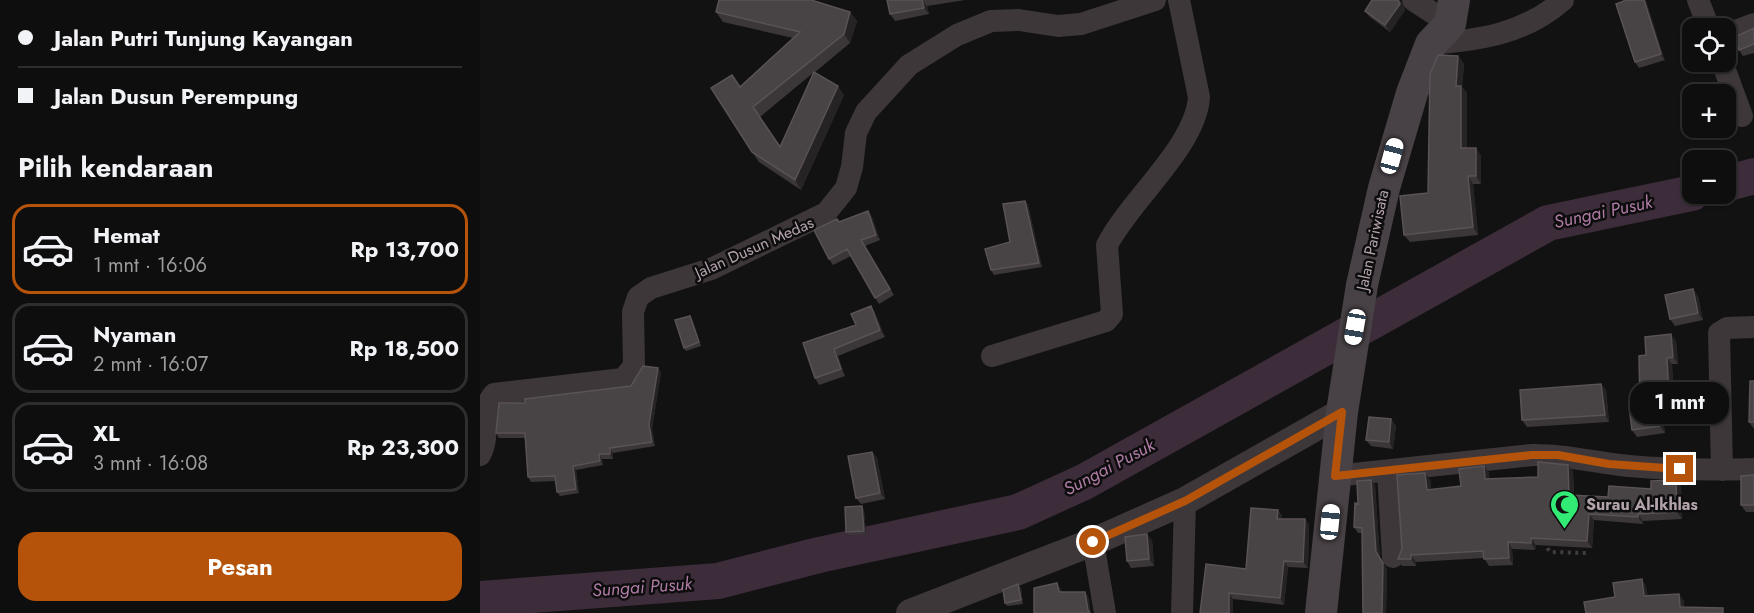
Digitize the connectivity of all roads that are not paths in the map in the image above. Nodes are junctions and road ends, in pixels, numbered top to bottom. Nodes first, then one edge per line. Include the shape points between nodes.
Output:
1 (1155, 0) edge
2 (1179, 0) edge
3 (1413, 0) edge
4 (1563, 0) edge
5 (1698, 0) edge
6 (1705, 18) edge
7 (1445, 22) edge
8 (1754, 24) edge
9 (1736, 31) edge
10 (1726, 72) edge
11 (1742, 116) dead end
12 (1754, 327) edge
13 (992, 356) dead end
14 (1345, 389) junction
15 (480, 455) edge
16 (1754, 468) edge
17 (1722, 470) junction
18 (1388, 471) junction
19 (1335, 476) junction
20 (1185, 501) junction
21 (1093, 542) junction
22 (1393, 557) dead end
23 (910, 613) edge
24 (1105, 613) edge
25 (1182, 613) edge
26 (1321, 613) edge

1 - 15 street, Jalan Dusun Medas via 1069,26 991,21 957,35 909,65 866,112 856,133 846,188 826,213 711,269 644,291 633,308 634,366 623,379 491,396 485,409 485,442
2 - 13 street via 1199,96 1198,109 1187,133 1107,245 1112,314 1106,321
3 - 7 street
4 - 7 street via 1539,18 1502,34 1464,42
5 - 6 street
7 - 14 main road, Jalan Pariwisata via 1397,140 1362,285
8 - 9 street
10 - 11 street
12 - 17 street via 1727,328 1719,333
14 - 19 main road, Jalan Pariwisata
14 - 20 street
16 - 17 street
17 - 18 street via 1632,466 1532,455
18 - 19 street
18 - 22 street
19 - 26 main road, Jalan Pariwisata
20 - 21 street
20 - 25 street
21 - 23 street
21 - 24 street

